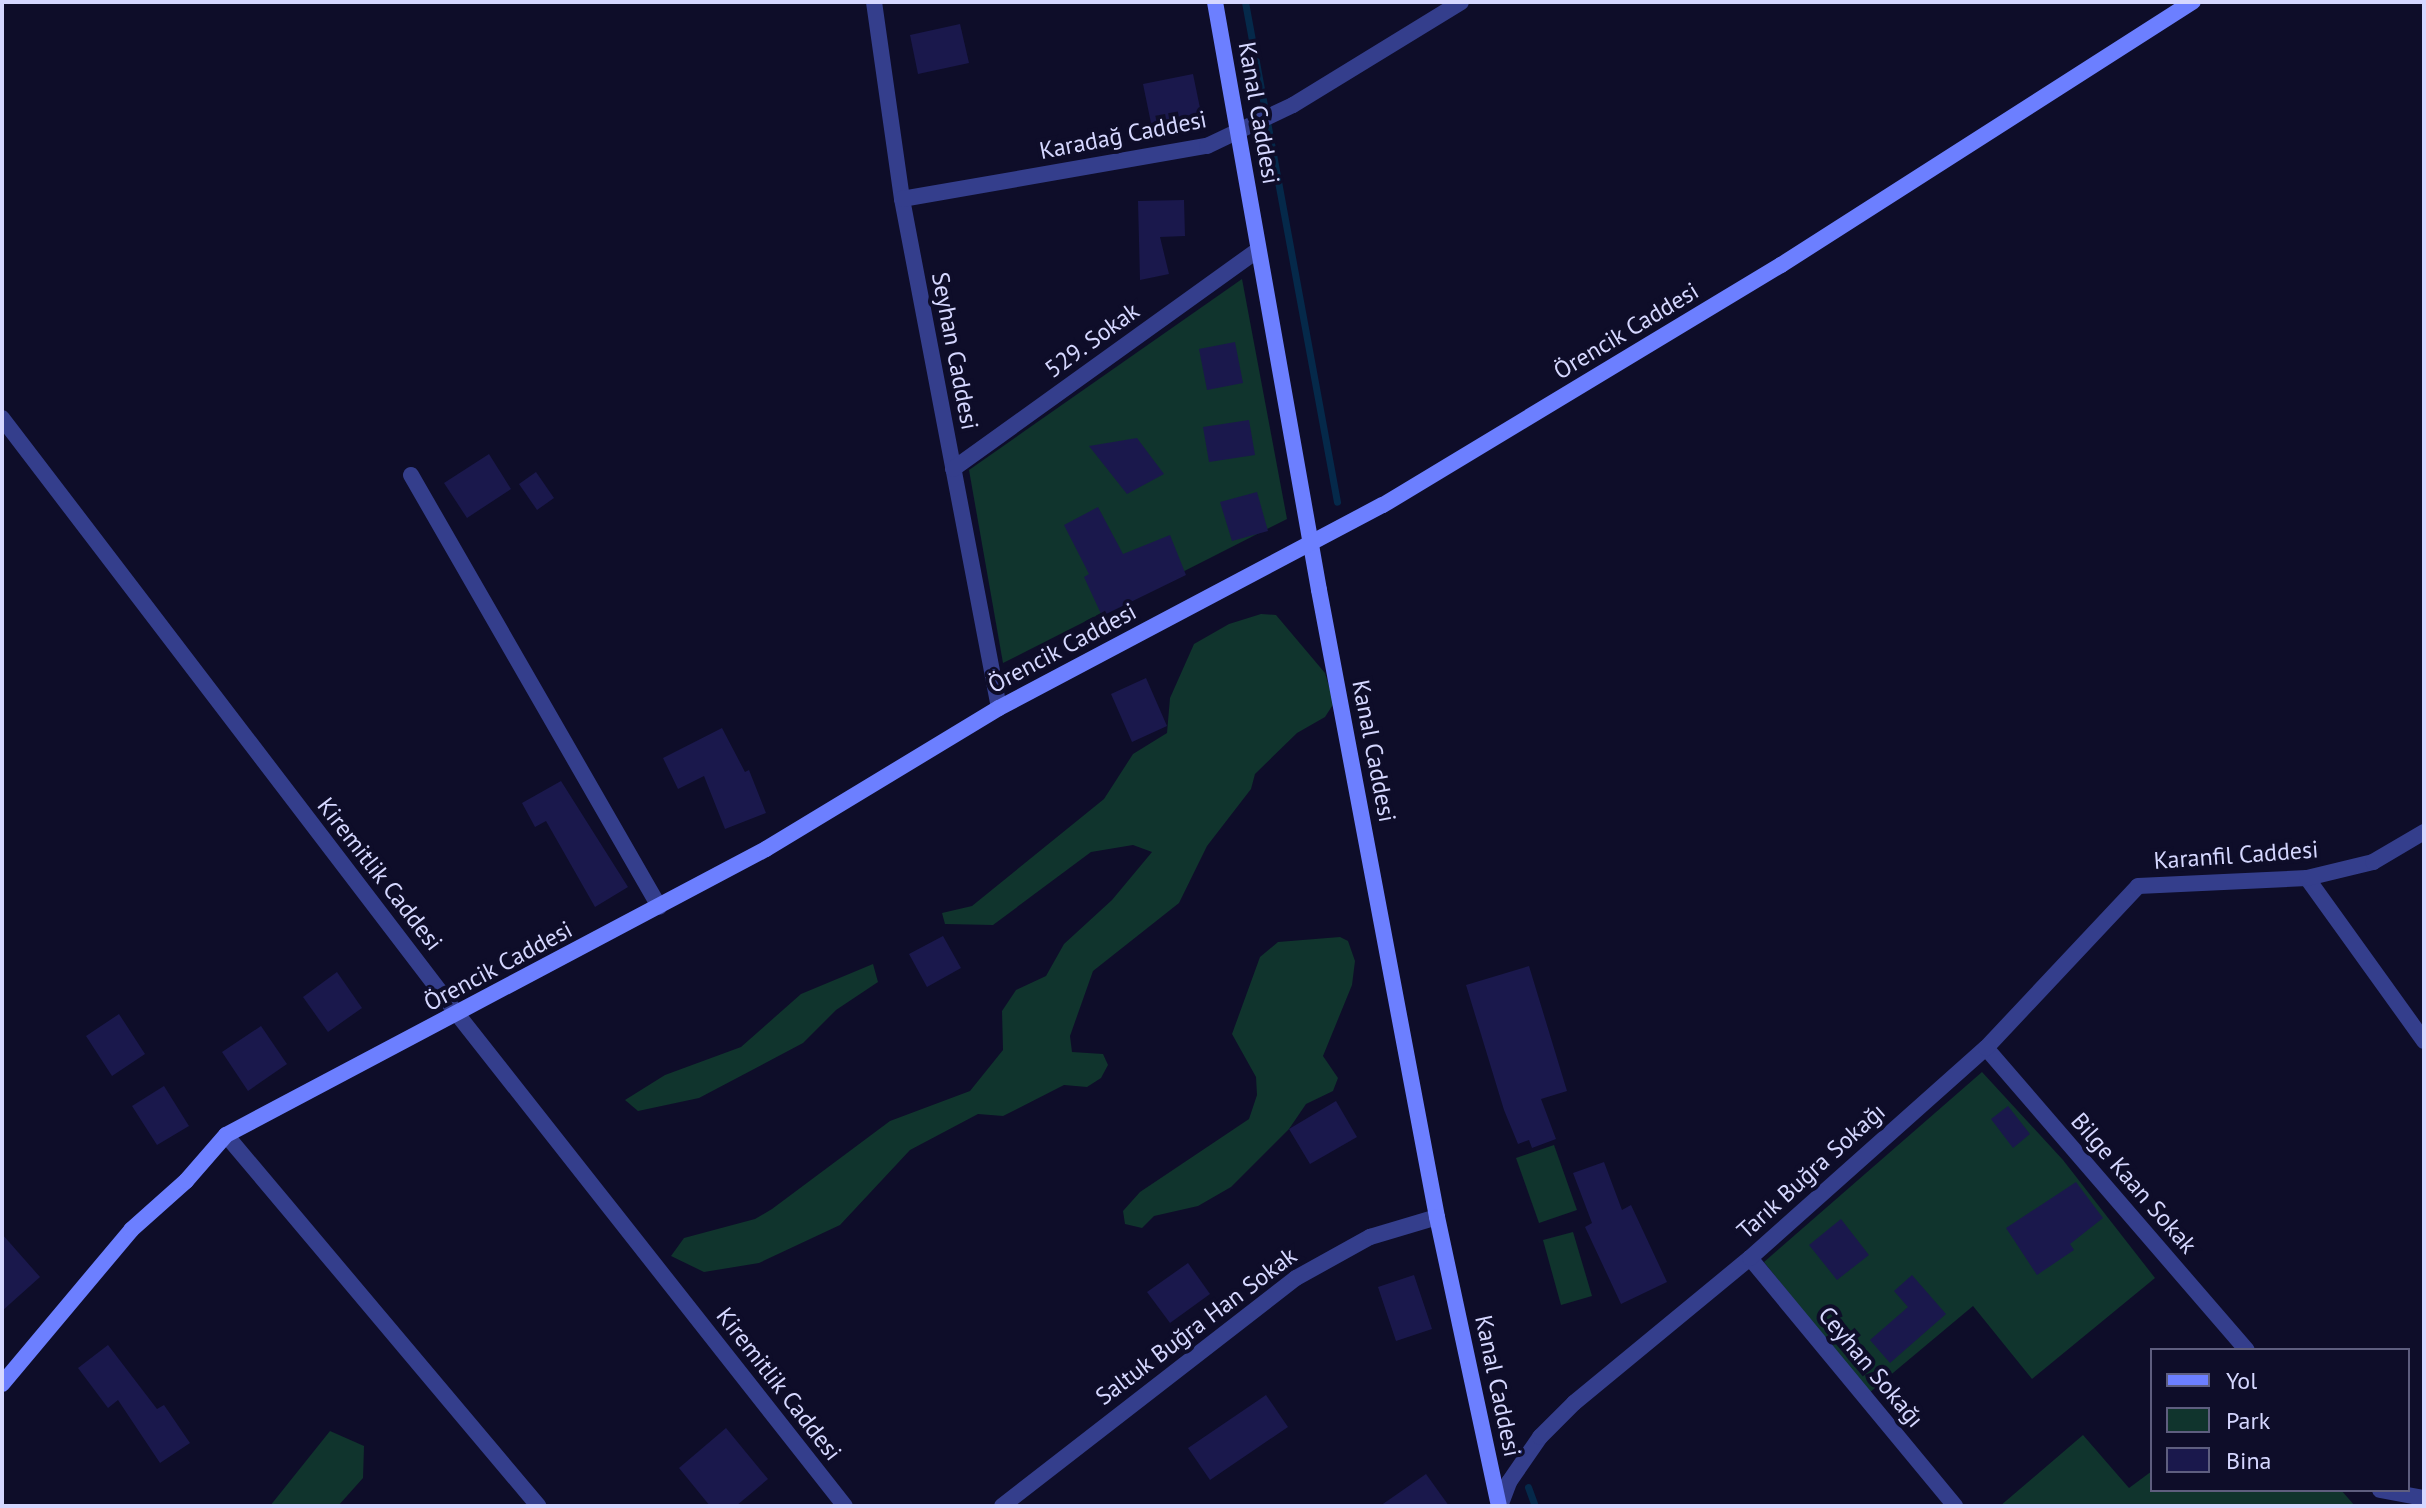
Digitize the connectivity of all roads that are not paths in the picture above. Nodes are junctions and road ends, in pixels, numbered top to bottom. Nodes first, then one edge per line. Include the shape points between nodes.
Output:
1 (874, 2) edge
2 (1215, 2) edge
3 (1461, 2) edge
4 (2187, 4) edge
5 (1246, 131) junction
6 (902, 199) junction
7 (1258, 250) junction
8 (2, 418) edge
9 (953, 469) junction
10 (411, 475) dead end
11 (1310, 543) junction
12 (999, 708) junction
13 (2424, 832) edge
14 (2307, 878) junction
15 (2138, 886) joint
16 (659, 907) junction
17 (458, 1015) junction
18 (2424, 1041) edge
19 (1986, 1048) junction
20 (226, 1135) junction
21 (1437, 1217) junction
22 (1750, 1258) junction
23 (2245, 1348) edge
24 (2, 1384) edge
25 (2391, 1492) edge
26 (2424, 1498) edge
27 (538, 1506) edge
28 (845, 1506) edge
29 (1002, 1506) edge
30 (1500, 1506) edge
31 (1955, 1506) edge

1 - 6 street, Seyhan Caddesi
2 - 5 street, Kanal Caddesi
3 - 5 street, Karadağ Caddesi
4 - 11 street, Örencik Caddesi via 1781,265
5 - 6 street, Karadağ Caddesi via 1207,146
5 - 7 street, Kanal Caddesi
6 - 9 street, Seyhan Caddesi
7 - 9 street, 529. Sokak
7 - 11 street, Kanal Caddesi
8 - 17 street, Kiremitlik Caddesi
9 - 12 street, Seyhan Caddesi
10 - 16 street
11 - 12 street, Örencik Caddesi
11 - 21 street, Kanal Caddesi
12 - 16 street, Örencik Caddesi
13 - 14 street, Karanfil Caddesi via 2373,862
14 - 15 street, Karanfil Caddesi
14 - 18 street
15 - 19 street, Tarık Buğra Sokağı
16 - 17 street, Örencik Caddesi
17 - 20 street, Örencik Caddesi
17 - 28 street, Kiremitlik Caddesi
19 - 22 street, Tarık Buğra Sokağı
19 - 23 street, Bilge Kaan Sokak
20 - 24 street, Örencik Caddesi via 186,1181 131,1230
20 - 27 street
21 - 29 street, Saltuk Buğra Han Sokak via 1370,1237 1296,1278
21 - 30 street, Kanal Caddesi
22 - 30 street, Tarık Buğra Sokağı via 1574,1403 1540,1437 1509,1482
22 - 31 street, Ceyhan Sokağı
25 - 26 street

